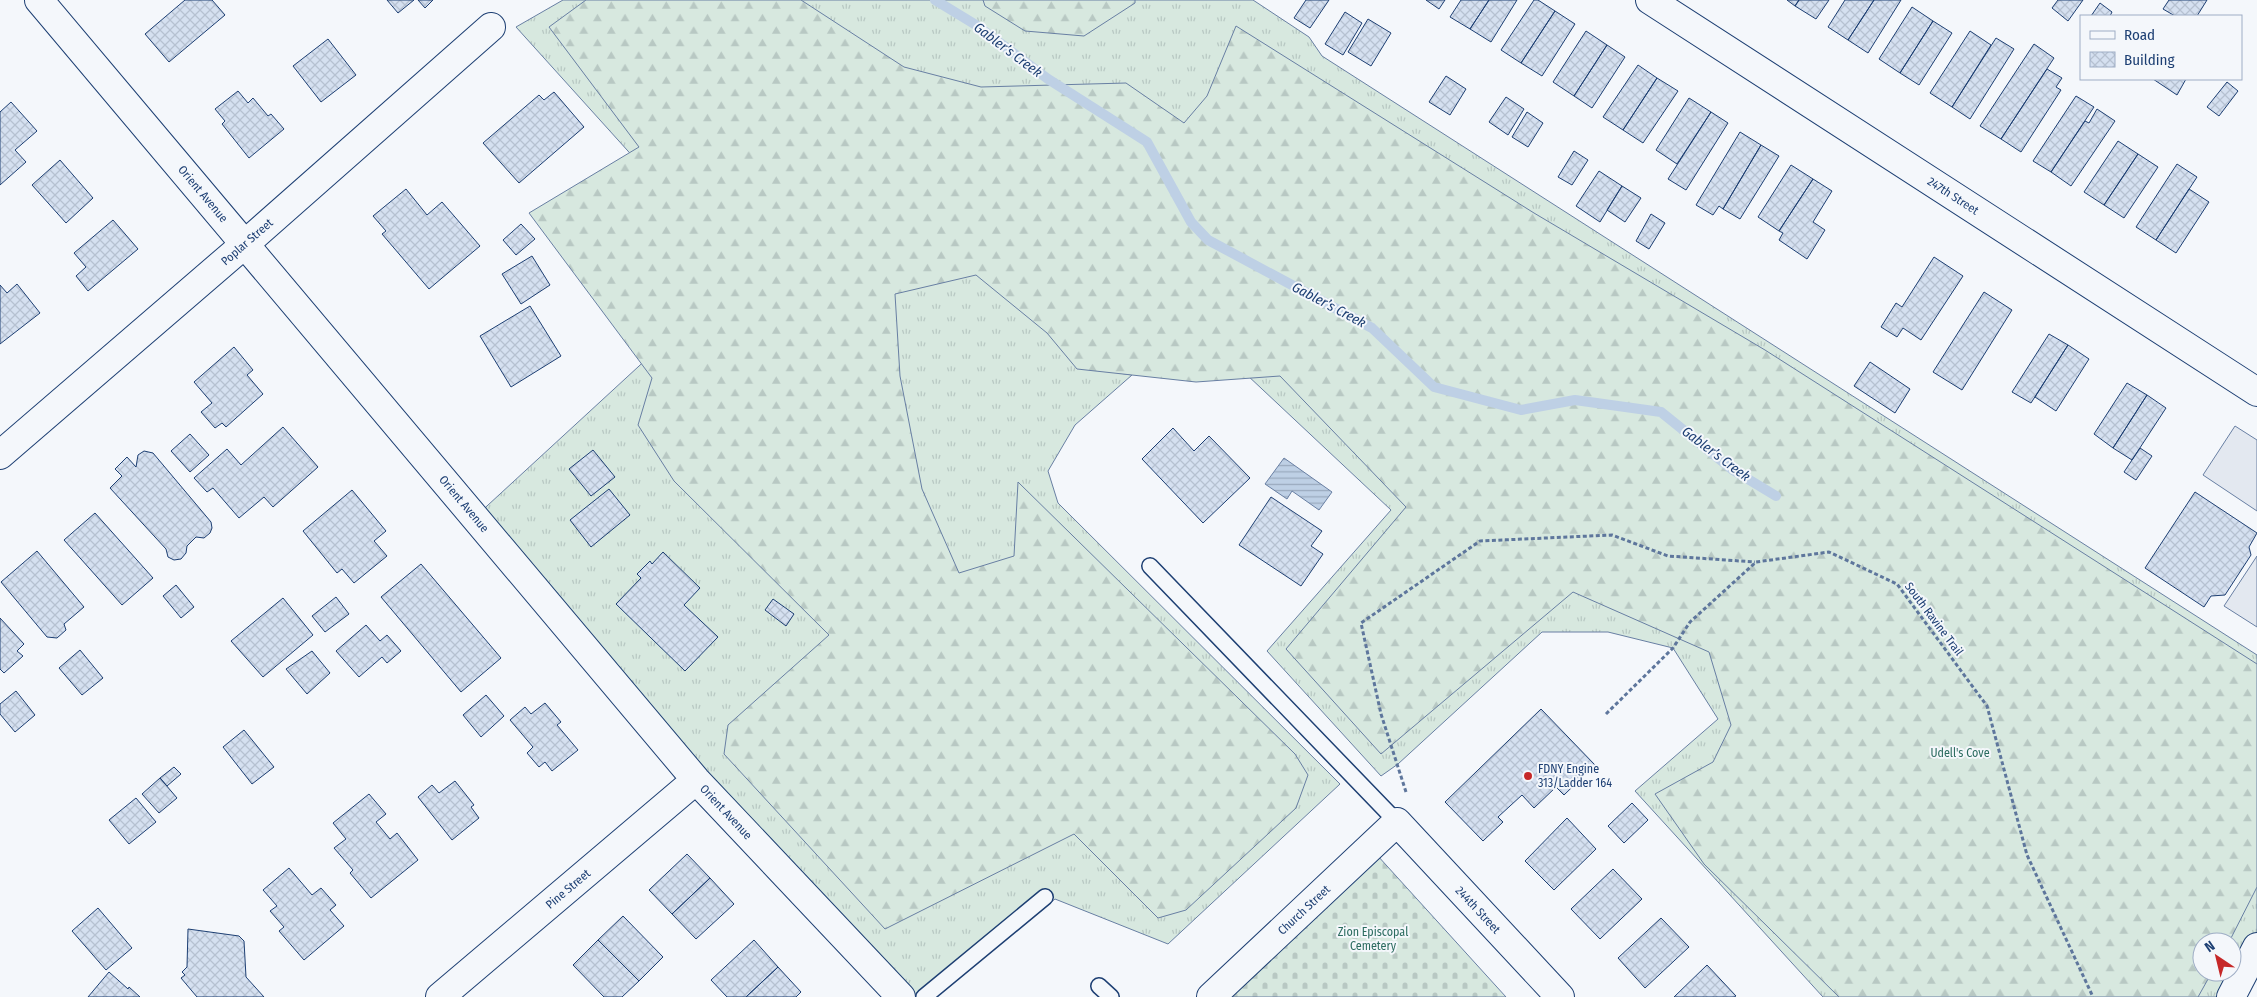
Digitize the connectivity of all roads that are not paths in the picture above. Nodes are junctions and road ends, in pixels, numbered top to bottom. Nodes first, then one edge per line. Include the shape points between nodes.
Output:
1 (39, 0) edge
2 (1650, 0) edge
3 (491, 27) dead end
4 (245, 244) junction
5 (2257, 392) edge
6 (0, 454) edge
7 (1150, 566) dead end
8 (696, 780) junction
9 (1402, 811) junction
10 (1045, 897) dead end
11 (2257, 947) edge
12 (440, 997) edge
13 (901, 997) edge
14 (924, 997) edge
15 (1211, 997) edge
16 (1560, 997) edge
17 (2230, 997) edge

1 - 4 street, Orient Avenue
2 - 5 street, 247th Street
3 - 4 street, Poplar Street
4 - 6 street, Poplar Street
4 - 8 street, Orient Avenue
7 - 9 lane
8 - 12 street, Pine Street
8 - 13 street, Orient Avenue
9 - 15 street, Church Street
9 - 16 street, 244th Street
10 - 14 lane
11 - 17 street

